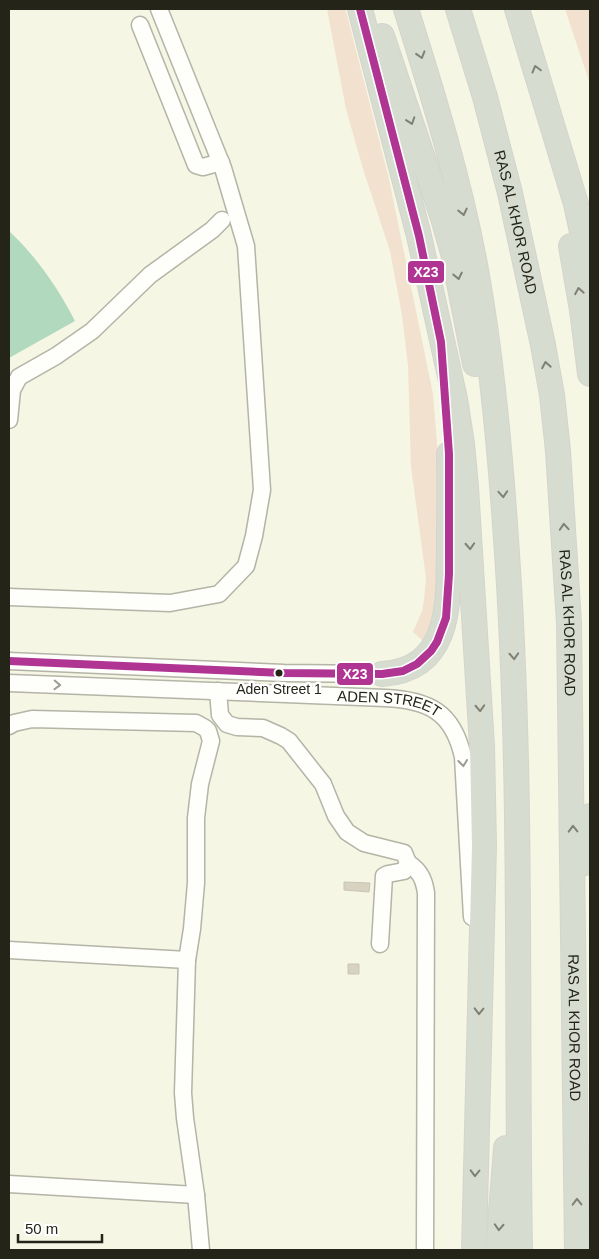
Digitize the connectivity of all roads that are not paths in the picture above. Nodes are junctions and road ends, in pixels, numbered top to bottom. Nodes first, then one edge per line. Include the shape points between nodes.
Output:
1 (159, 9) edge
2 (360, 9) edge
3 (372, 9) edge
4 (406, 9) edge
5 (458, 9) edge
6 (517, 9) edge
7 (140, 25) dead end
8 (549, 116) junction
9 (220, 162) junction
10 (222, 220) dead end
11 (590, 269) edge
12 (441, 342) junction
13 (590, 374) edge
14 (9, 420) edge
15 (501, 459) junction
16 (9, 597) edge
17 (9, 661) edge
18 (382, 674) joint
19 (9, 683) edge
20 (218, 691) junction
21 (9, 726) edge
22 (590, 816) edge
23 (408, 863) junction
24 (574, 910) junction
25 (380, 944) dead end
26 (9, 950) edge
27 (186, 960) junction
28 (480, 974) junction
29 (518, 1111) junction
30 (9, 1184) edge
31 (196, 1195) junction
32 (202, 1250) edge
33 (425, 1250) edge
34 (474, 1250) edge
35 (498, 1250) edge
36 (520, 1250) edge
37 (577, 1250) edge

1 - 9 street
2 - 12 highway via 419,236
3 -> 15 highway via 443,218 484,408
4 -> 15 highway via 450,158 476,270
24 -> 5 highway, RAS AL KHOR ROAD via 570,623 552,395 510,193
8 -> 6 highway
7 - 9 street via 196,165 203,167
8 - 11 highway via 576,204
13 -> 8 highway
9 - 16 street via 246,246 262,480 256,527 246,566 218,594 170,603
10 - 14 street via 150,275 92,331 19,377 12,390
12 - 18 highway via 449,464 446,618 437,642 425,658 403,671
12 -> 28 highway via 462,444 470,542 482,756 484,846
15 -> 29 highway via 514,672
17 - 18 street, ADEN STREET
19 -> 20 street, ADEN STREET
20 - 23 street via 220,715 227,724 263,728 289,742 323,784 336,816 347,832 364,842 404,853
20 -> 28 street, ADEN STREET via 403,698 426,705 443,716 455,732 463,757 473,930
21 - 27 street via 32,719 196,723 208,731 211,746 197,798 195,905
22 - 24 highway via 584,877
23 - 25 street via 402,873 384,876
23 - 33 street via 422,876 426,893
37 -> 24 highway, RAS AL KHOR ROAD
26 - 27 street
27 - 31 street via 184,1118
28 -> 34 highway
29 -> 35 highway via 506,1143
29 - 36 highway
30 - 31 street
31 - 32 street

